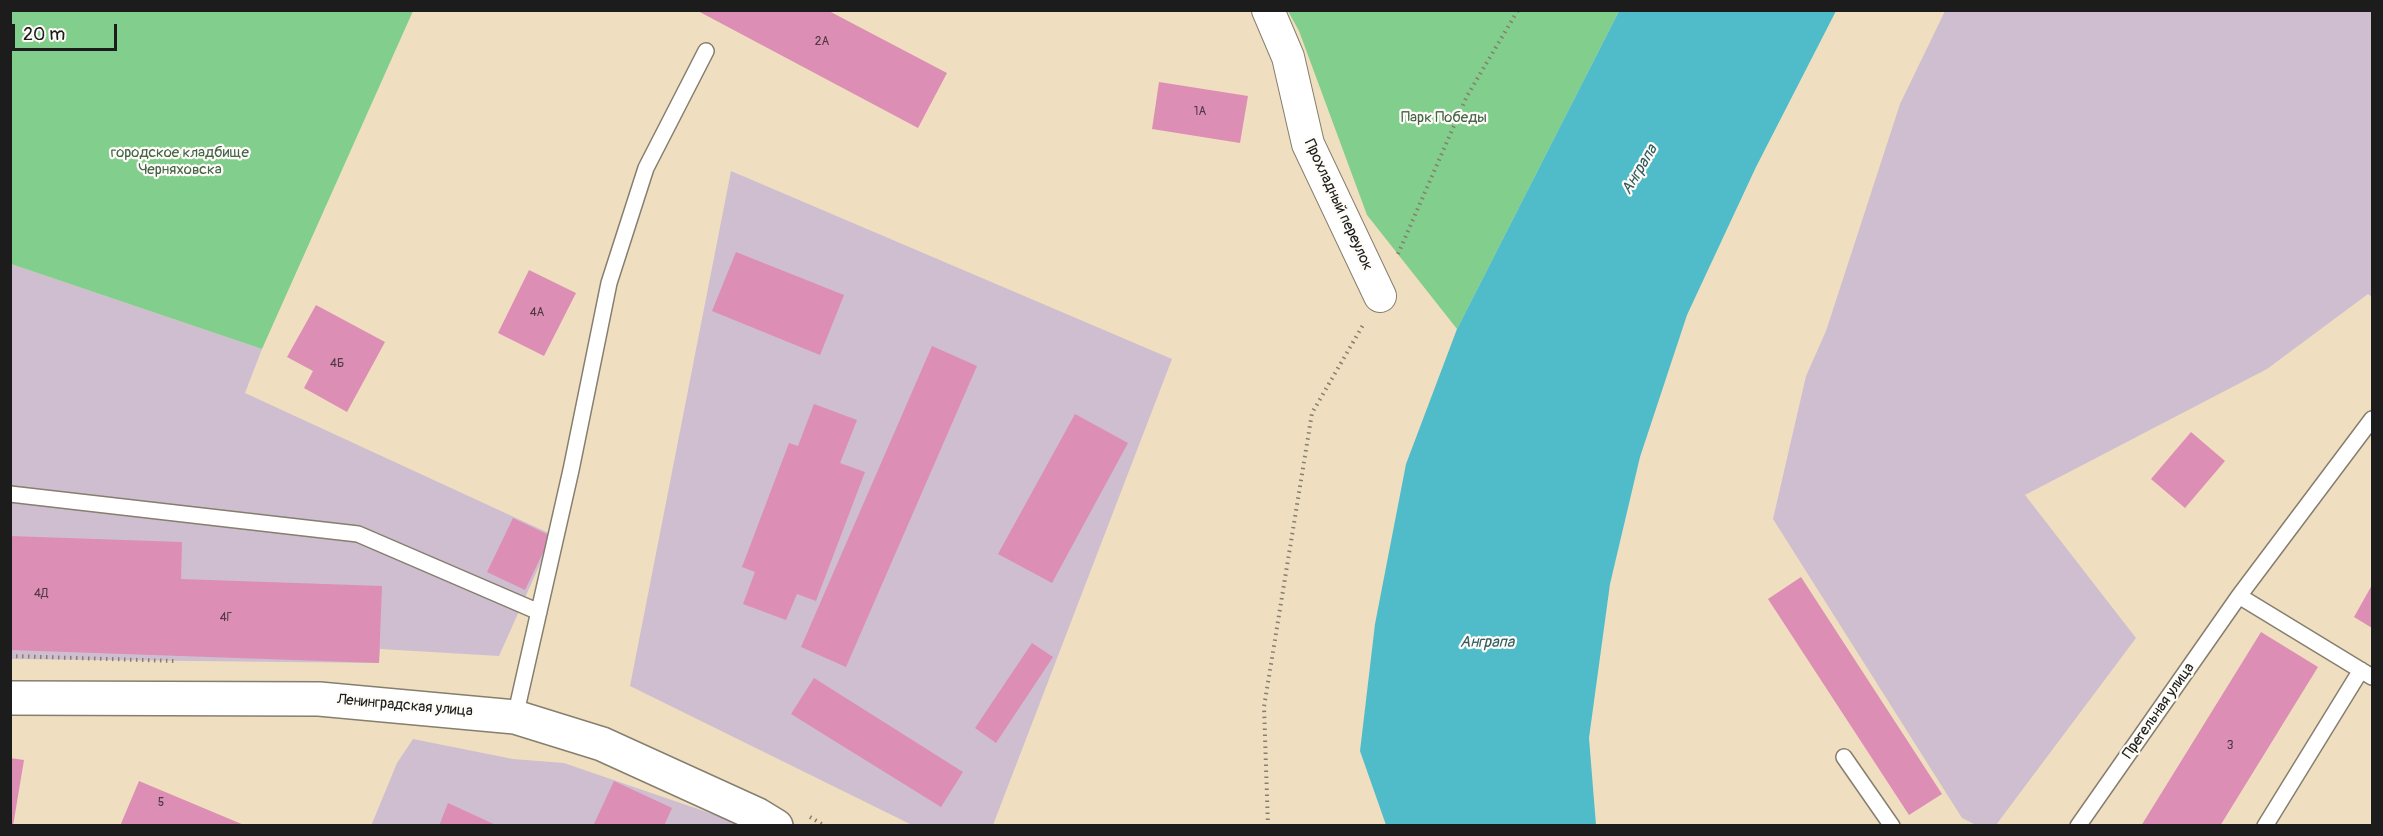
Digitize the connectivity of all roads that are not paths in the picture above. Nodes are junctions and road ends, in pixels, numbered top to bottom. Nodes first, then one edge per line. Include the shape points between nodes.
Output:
1 (1268, 10) edge
2 (706, 51) dead end
3 (1380, 296) road end
4 (2373, 419) edge
5 (10, 494) edge
6 (2239, 596) junction
7 (539, 612) junction
8 (2367, 674) edge
9 (10, 698) edge
10 (515, 717) junction
11 (1844, 757) dead end
12 (776, 825) edge
13 (1892, 825) edge
14 (2078, 825) edge
15 (2265, 825) edge

1 - 3 street, Прохладный переулок via 1288,57 1308,144
2 - 7 lane via 646,168 609,283
4 - 6 lane, Прегельная улица
5 - 7 lane via 358,534
6 - 8 lane
6 - 14 lane, Прегельная улица
7 - 10 lane
8 - 15 lane
9 - 10 street, Ленинградская улица via 319,699
10 - 12 street, Ленинградская улица via 602,744
11 - 13 lane

